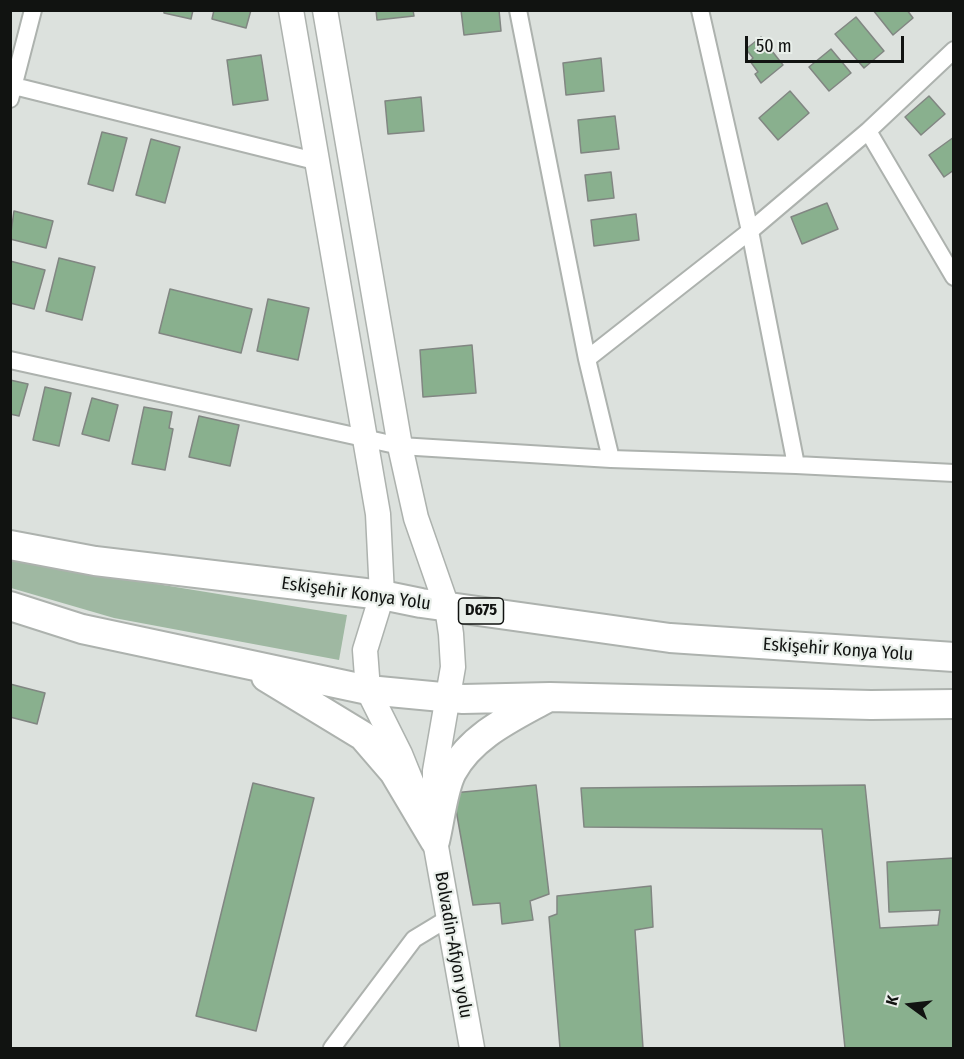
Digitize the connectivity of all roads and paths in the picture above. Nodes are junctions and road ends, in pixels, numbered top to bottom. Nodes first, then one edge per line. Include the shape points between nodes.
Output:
1 (33, 10) edge
2 (291, 10) edge
3 (325, 10) edge
4 (518, 10) edge
5 (700, 10) edge
6 (954, 50) edge
7 (12, 90) edge
8 (868, 131) junction
9 (315, 161) junction
10 (750, 231) junction
11 (954, 277) edge
12 (587, 359) junction
13 (10, 360) edge
14 (367, 438) junction
15 (400, 446) junction
16 (611, 459) junction
17 (796, 465) junction
18 (954, 472) edge
19 (10, 545) edge
20 (382, 595) junction
21 (10, 606) edge
22 (447, 607) junction
23 (954, 657) edge
24 (242, 663) junction
25 (368, 690) junction
26 (550, 697) junction
27 (448, 698) junction
28 (954, 704) edge
29 (435, 841) junction
30 (447, 919) junction
31 (332, 1048) edge
32 (472, 1048) edge

1 - 7 street
2 - 9 main road
3 - 15 main road
4 - 12 street
5 - 10 street
6 - 8 street
7 - 9 street
8 - 10 street
8 - 11 street
9 - 14 main road
10 - 12 street
10 - 17 street
12 - 16 street
13 - 14 street
14 - 15 street
14 - 20 main road via 378,514
15 - 16 street
15 - 22 main road via 416,518
16 - 17 street
17 - 18 street
19 - 20 highway, Eskişehir Konya Yolu / D675 via 95,561
20 - 22 highway, Eskişehir Konya Yolu / D675
20 - 25 main road via 365,650
21 - 24 highway via 82,629
22 - 23 highway, Eskişehir Konya Yolu / D675 via 669,638
22 - 27 main road via 453,667
24 - 25 highway
24 - 29 highway via 363,736 394,772
25 - 27 highway
25 - 29 main road via 400,754
26 - 27 highway
26 - 28 highway
26 - 29 highway via 494,728 468,751 452,773
27 - 29 main road via 435,771
29 - 30 main road, Bolvadin-Afyon yolu
30 - 31 street via 414,939
30 - 32 main road, Bolvadin-Afyon yolu

